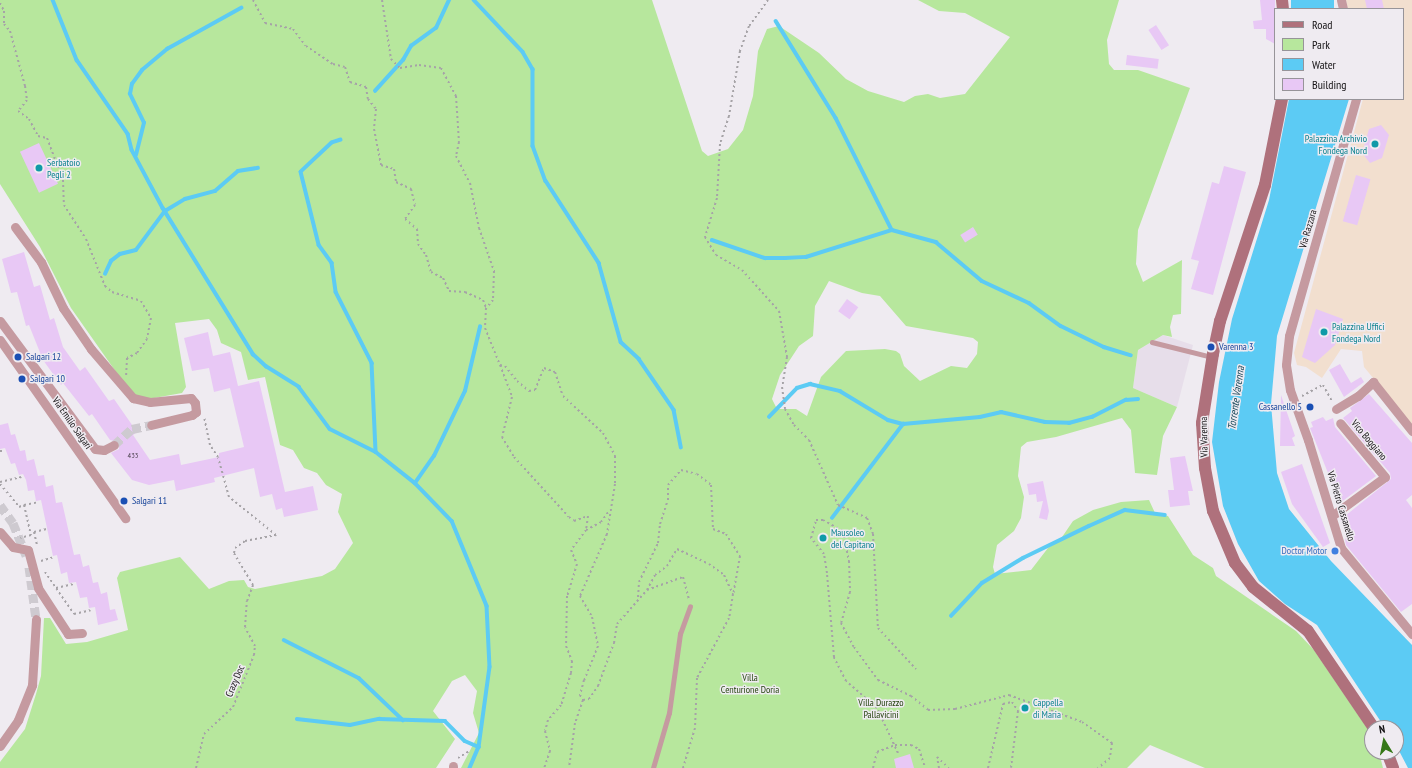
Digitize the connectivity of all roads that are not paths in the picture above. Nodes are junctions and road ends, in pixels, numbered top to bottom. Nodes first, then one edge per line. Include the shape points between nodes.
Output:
1 (1282, 100) edge
2 (1356, 100) edge
3 (15, 227) dead end
4 (0, 321) edge
5 (0, 340) edge
6 (1152, 342) dead end
7 (1212, 357) junction
8 (1286, 366) joint
9 (1336, 409) road end
10 (1340, 422) dead end
11 (151, 425) tunnel mouth
12 (1412, 431) edge
13 (114, 445) tunnel mouth
14 (1333, 515) junction
15 (125, 518) dead end
16 (0, 532) edge
17 (690, 607) road end
18 (36, 619) tunnel mouth
19 (82, 633) dead end
20 (1412, 634) edge
21 (1369, 720) edge
22 (0, 746) edge
23 (653, 768) edge

1 - 7 street, Via Varenna via 1265,185 1220,321
2 - 8 street, Via Razzara via 1289,336
3 - 11 street via 41,262 63,308 91,348 133,398 150,402 191,398 195,403 196,412 192,415
4 - 13 street via 95,449 104,450
5 - 15 street, Via Emilio Salgari
6 - 7 lane
7 - 21 street, Via Varenna via 1202,423 1205,468 1213,511 1227,550 1253,587 1308,631
8 - 14 street, Via Pietro Cassanello via 1293,400
9 - 12 street via 1358,396 1373,382
10 - 14 street, Vico Boggiano via 1385,477
14 - 20 street, Via Pietro Cassanello via 1341,548
16 - 19 street via 13,546 28,550 38,588 68,634
17 - 23 lane via 680,634 669,713
18 - 22 street via 32,685 18,720

